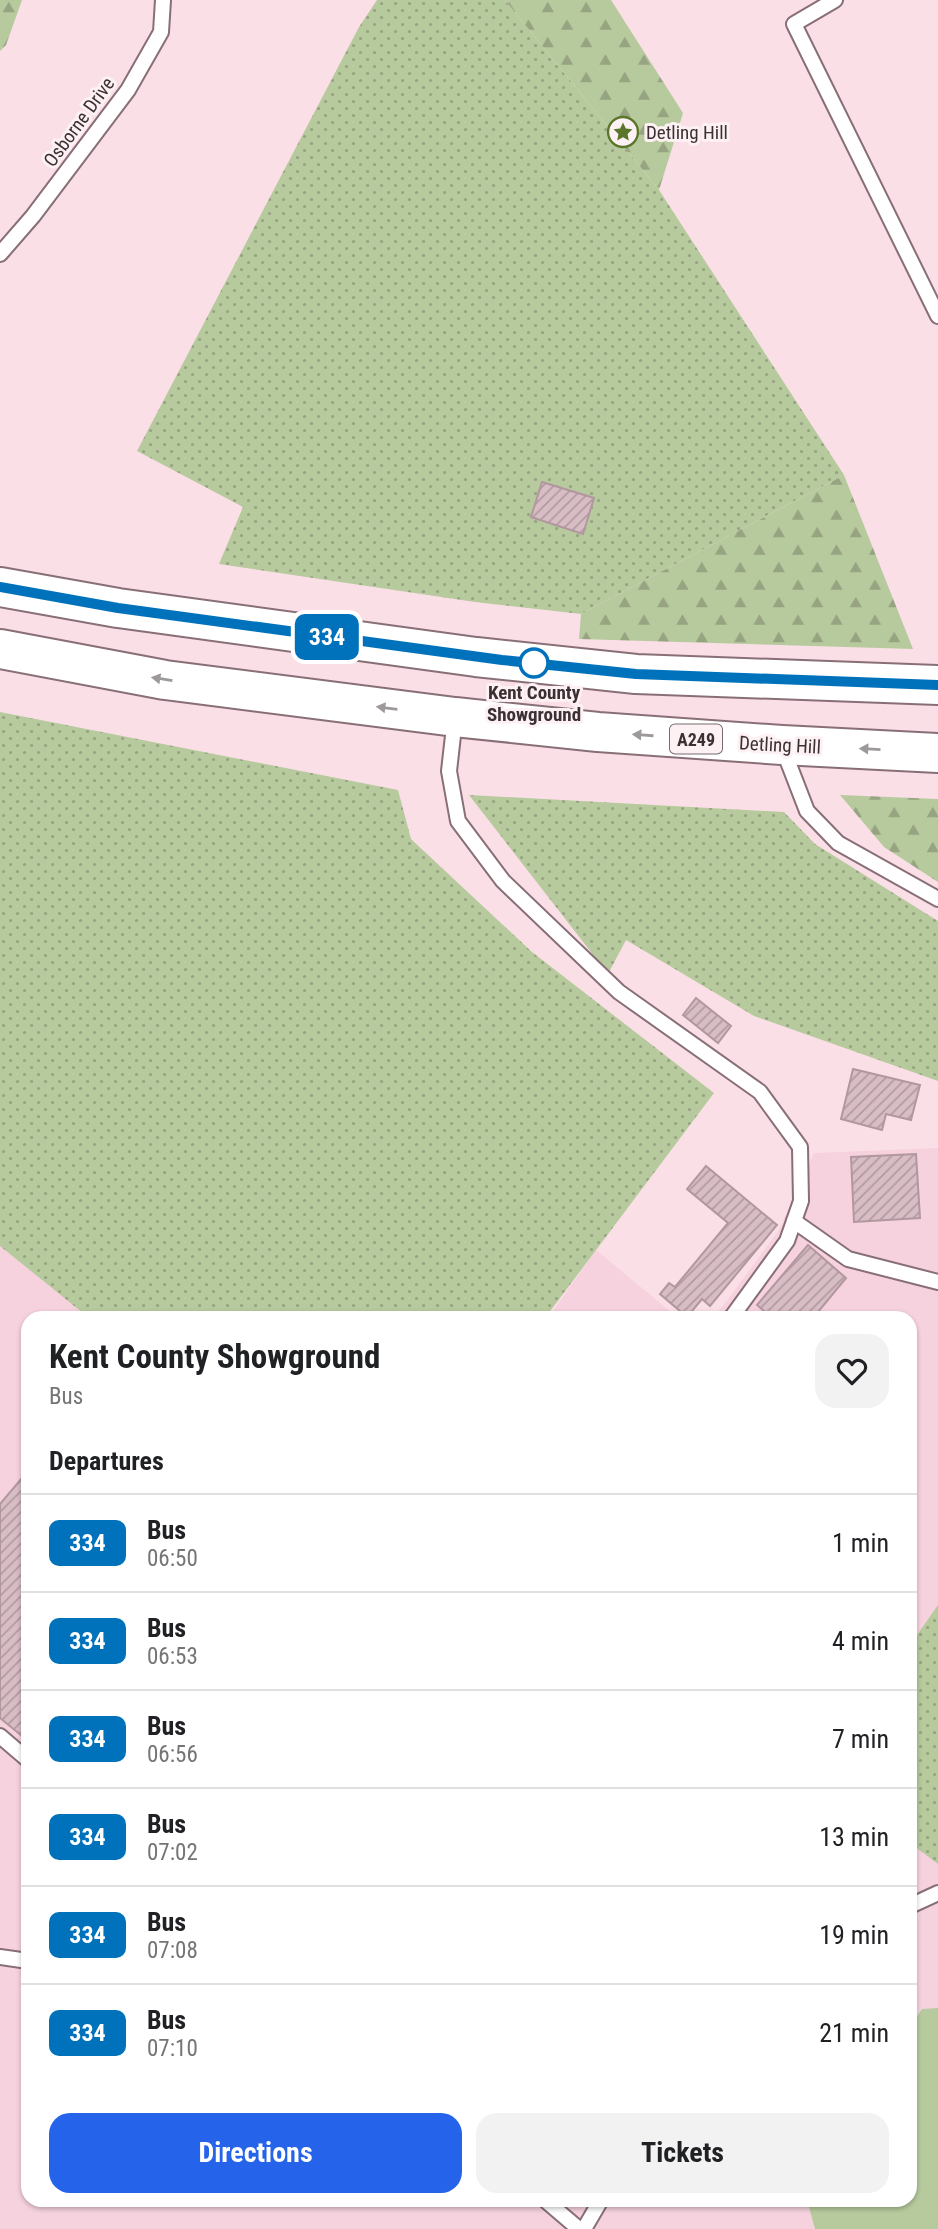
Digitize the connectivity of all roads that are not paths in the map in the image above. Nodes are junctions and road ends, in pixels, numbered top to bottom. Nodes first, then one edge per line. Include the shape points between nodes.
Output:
1 (163, 0) edge
2 (835, 0) edge
3 (0, 254) edge
4 (938, 316) edge
5 (0, 587) edge
6 (0, 649) edge
7 (938, 685) edge
8 (455, 717) junction
9 (782, 745) junction
10 (938, 753) edge
11 (938, 899) edge
12 (794, 1221) junction
13 (938, 1282) edge
14 (736, 1311) edge
15 (0, 1737) edge
16 (21, 1754) edge
17 (938, 1893) edge
18 (917, 1903) edge
19 (0, 1957) edge
20 (21, 1960) edge
21 (554, 2207) edge
22 (596, 2207) edge
23 (582, 2229) edge

1 - 3 lane, Osborne Drive via 161,32 128,90
2 - 4 lane via 794,24
5 - 7 highway via 118,608 461,655 636,674
8 -> 6 highway, A249 via 165,680
9 -> 8 highway, Detling Hill / A249
8 - 12 lane via 449,771 458,821 503,881 619,992 760,1092 800,1147 801,1201
10 -> 9 highway, Detling Hill / A249
9 - 11 lane via 807,811 838,843
12 - 13 lane via 848,1259
12 - 14 lane via 787,1241
15 - 16 lane
17 - 18 lane
19 - 20 lane
21 - 23 lane
22 - 23 lane

